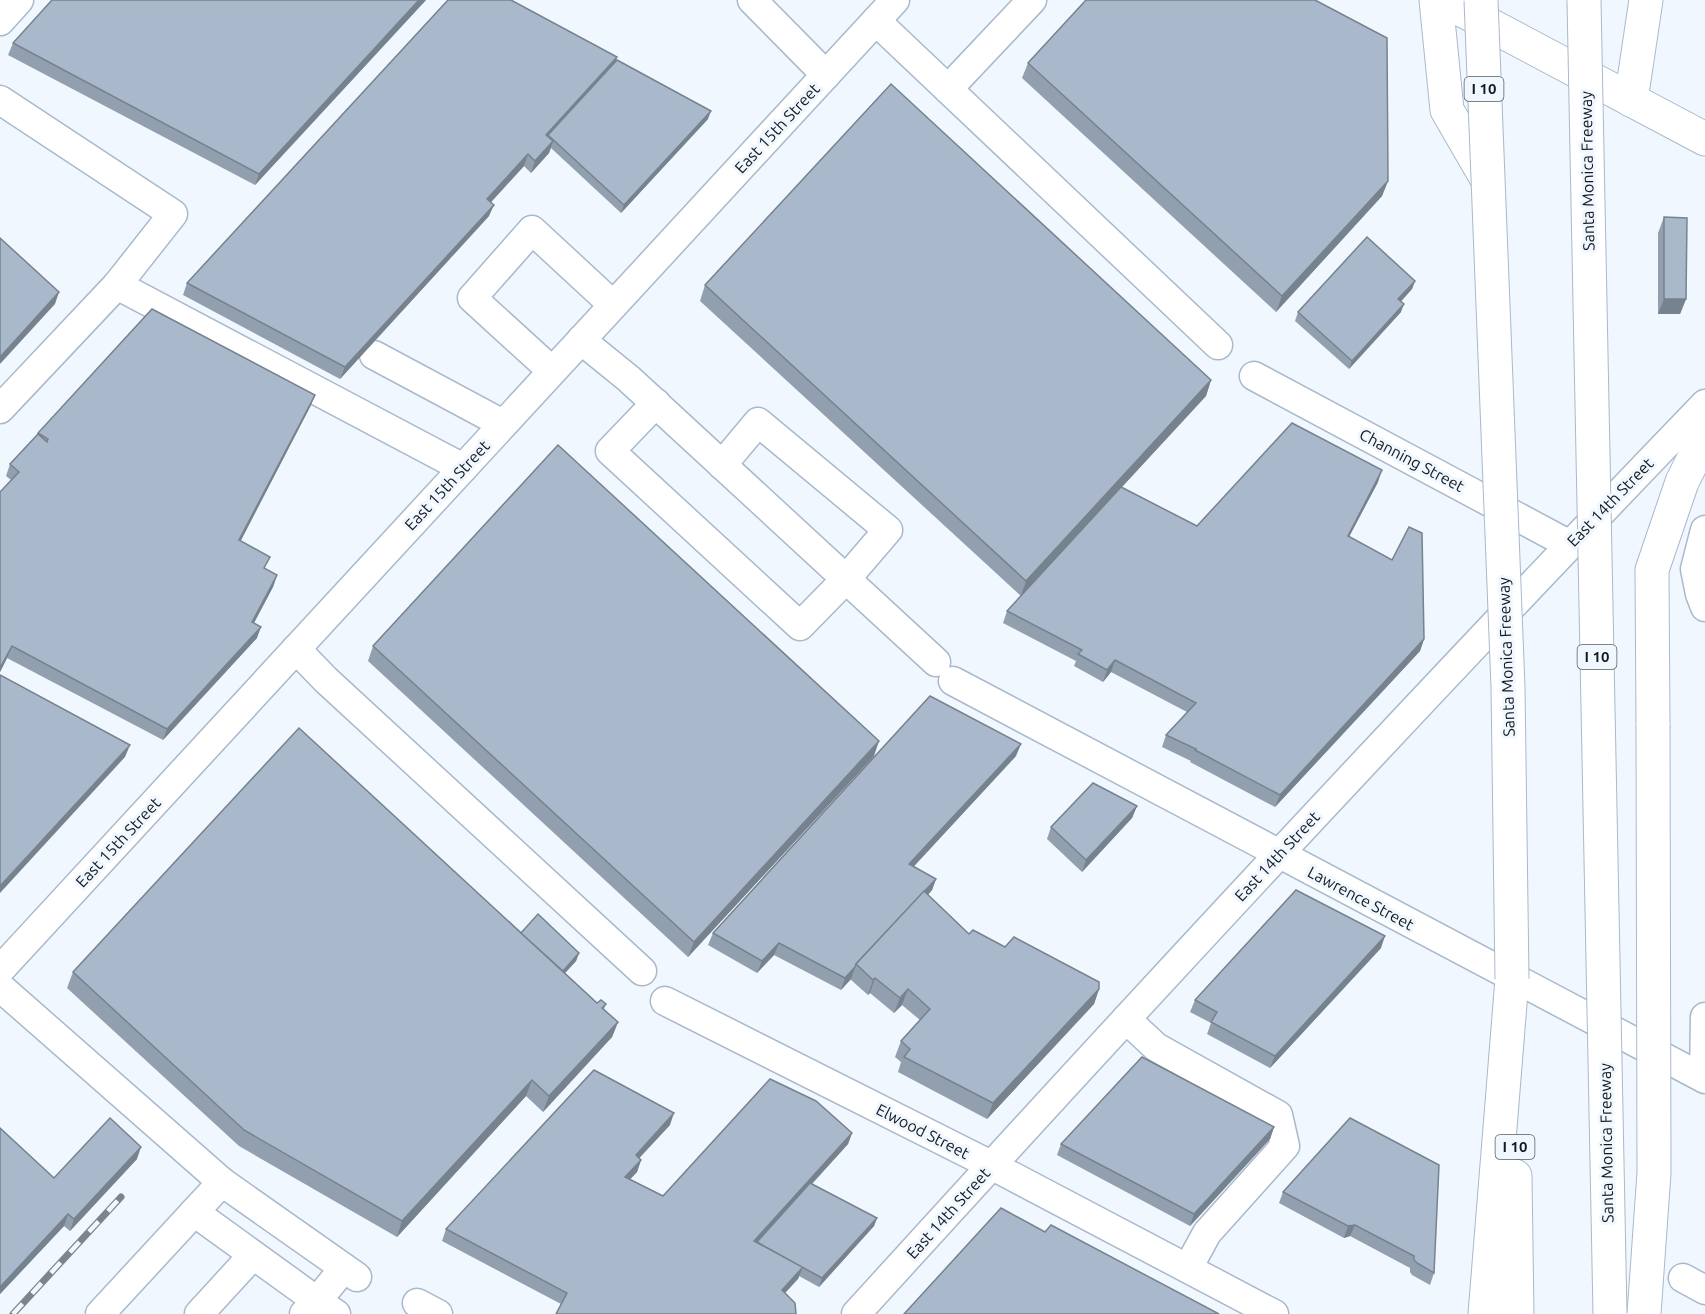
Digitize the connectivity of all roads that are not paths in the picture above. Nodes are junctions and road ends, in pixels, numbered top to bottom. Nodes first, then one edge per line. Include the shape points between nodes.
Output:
1 (19, 0) edge
2 (752, 0) edge
3 (895, 0) edge
4 (1032, 0) edge
5 (1436, 0) edge
6 (1443, 0) edge
7 (1481, 0) edge
8 (1584, 0) edge
9 (1646, 0) edge
10 (0, 21) edge
11 (876, 21) junction
12 (826, 75) junction
13 (948, 89) junction
14 (0, 100) edge
15 (1631, 100) junction
16 (1705, 139) edge
17 (1487, 179) junction
18 (117, 285) junction
19 (613, 305) junction
20 (581, 340) junction
21 (1218, 345) dead end
22 (374, 355) edge
23 (552, 371) junction
24 (1254, 376) dead end
25 (656, 404) junction
26 (1705, 404) edge
27 (0, 409) edge
28 (503, 424) junction
29 (1705, 436) edge
30 (722, 465) junction
31 (463, 468) junction
32 (1705, 530) edge
33 (1570, 544) junction
34 (846, 579) junction
35 (1705, 607) edge
36 (296, 649) junction
37 (1278, 854) junction
38 (0, 970) edge
39 (642, 972) dead end
40 (1512, 980) junction
41 (0, 987) edge
42 (665, 1000) dead end
43 (1705, 1017) edge
44 (1126, 1019) junction
45 (1704, 1078) edge
46 (991, 1165) junction
47 (222, 1182) junction
48 (194, 1212) junction
49 (253, 1256) junction
50 (1188, 1268) junction
51 (319, 1310) edge
52 (100, 1314) edge
53 (199, 1314) edge
54 (856, 1314) edge
55 (1274, 1314) edge
56 (1485, 1314) edge
57 (1517, 1314) edge
58 (1610, 1314) edge
59 (1644, 1314) edge

1 - 10 street
2 - 12 street
3 - 11 street, East 15th Street
4 - 13 street
5 - 17 main road via 1447,110
6 - 15 main road
7 - 17 main road, Santa Monica Freeway / I 10, bridge
8 - 58 main road, Santa Monica Freeway / I 10, bridge
9 - 15 main road
11 - 12 street, East 15th Street
11 - 13 street
12 - 19 street, East 15th Street
13 - 21 street
14 - 18 street via 173,214
15 - 16 main road
17 - 40 main road, Santa Monica Freeway / I 10, bridge via 1508,687
18 - 27 street
18 - 31 street
19 - 20 street, East 15th Street
19 - 23 street via 532,230 472,298
20 - 23 street, East 15th Street
20 - 25 street, Lawrence Street
22 - 28 street
23 - 28 street, East 15th Street
24 - 33 street, Channing Street
25 - 30 street, Lawrence Street
25 - 34 street via 610,451 800,626
26 - 33 street, East 14th Street
28 - 31 street, East 15th Street
29 - 59 main road, bridge via 1682,482 1652,570 1654,1173
30 - 34 street, Lawrence Street
30 - 34 street via 758,422 888,530
31 - 36 street, East 15th Street
32 - 35 street via 1695,568
33 - 37 street, East 14th Street
34 - 37 street, Lawrence Street via 945,672
36 - 38 street, East 15th Street
36 - 39 street
37 - 44 street, East 14th Street
37 - 45 street, Lawrence Street
40 - 56 main road
40 - 57 main road, Santa Monica Freeway / I 10
41 - 47 street
42 - 46 street, Elwood Street
43 - 45 street
44 - 46 street, East 14th Street
44 - 50 street via 1156,1047 1278,1115 1285,1146 1207,1233
46 - 50 street, Elwood Street
46 - 54 street, East 14th Street
47 - 48 street
47 - 51 street via 351,1273
48 - 49 street
48 - 52 street
49 - 51 street
49 - 53 street
50 - 55 street, Elwood Street

